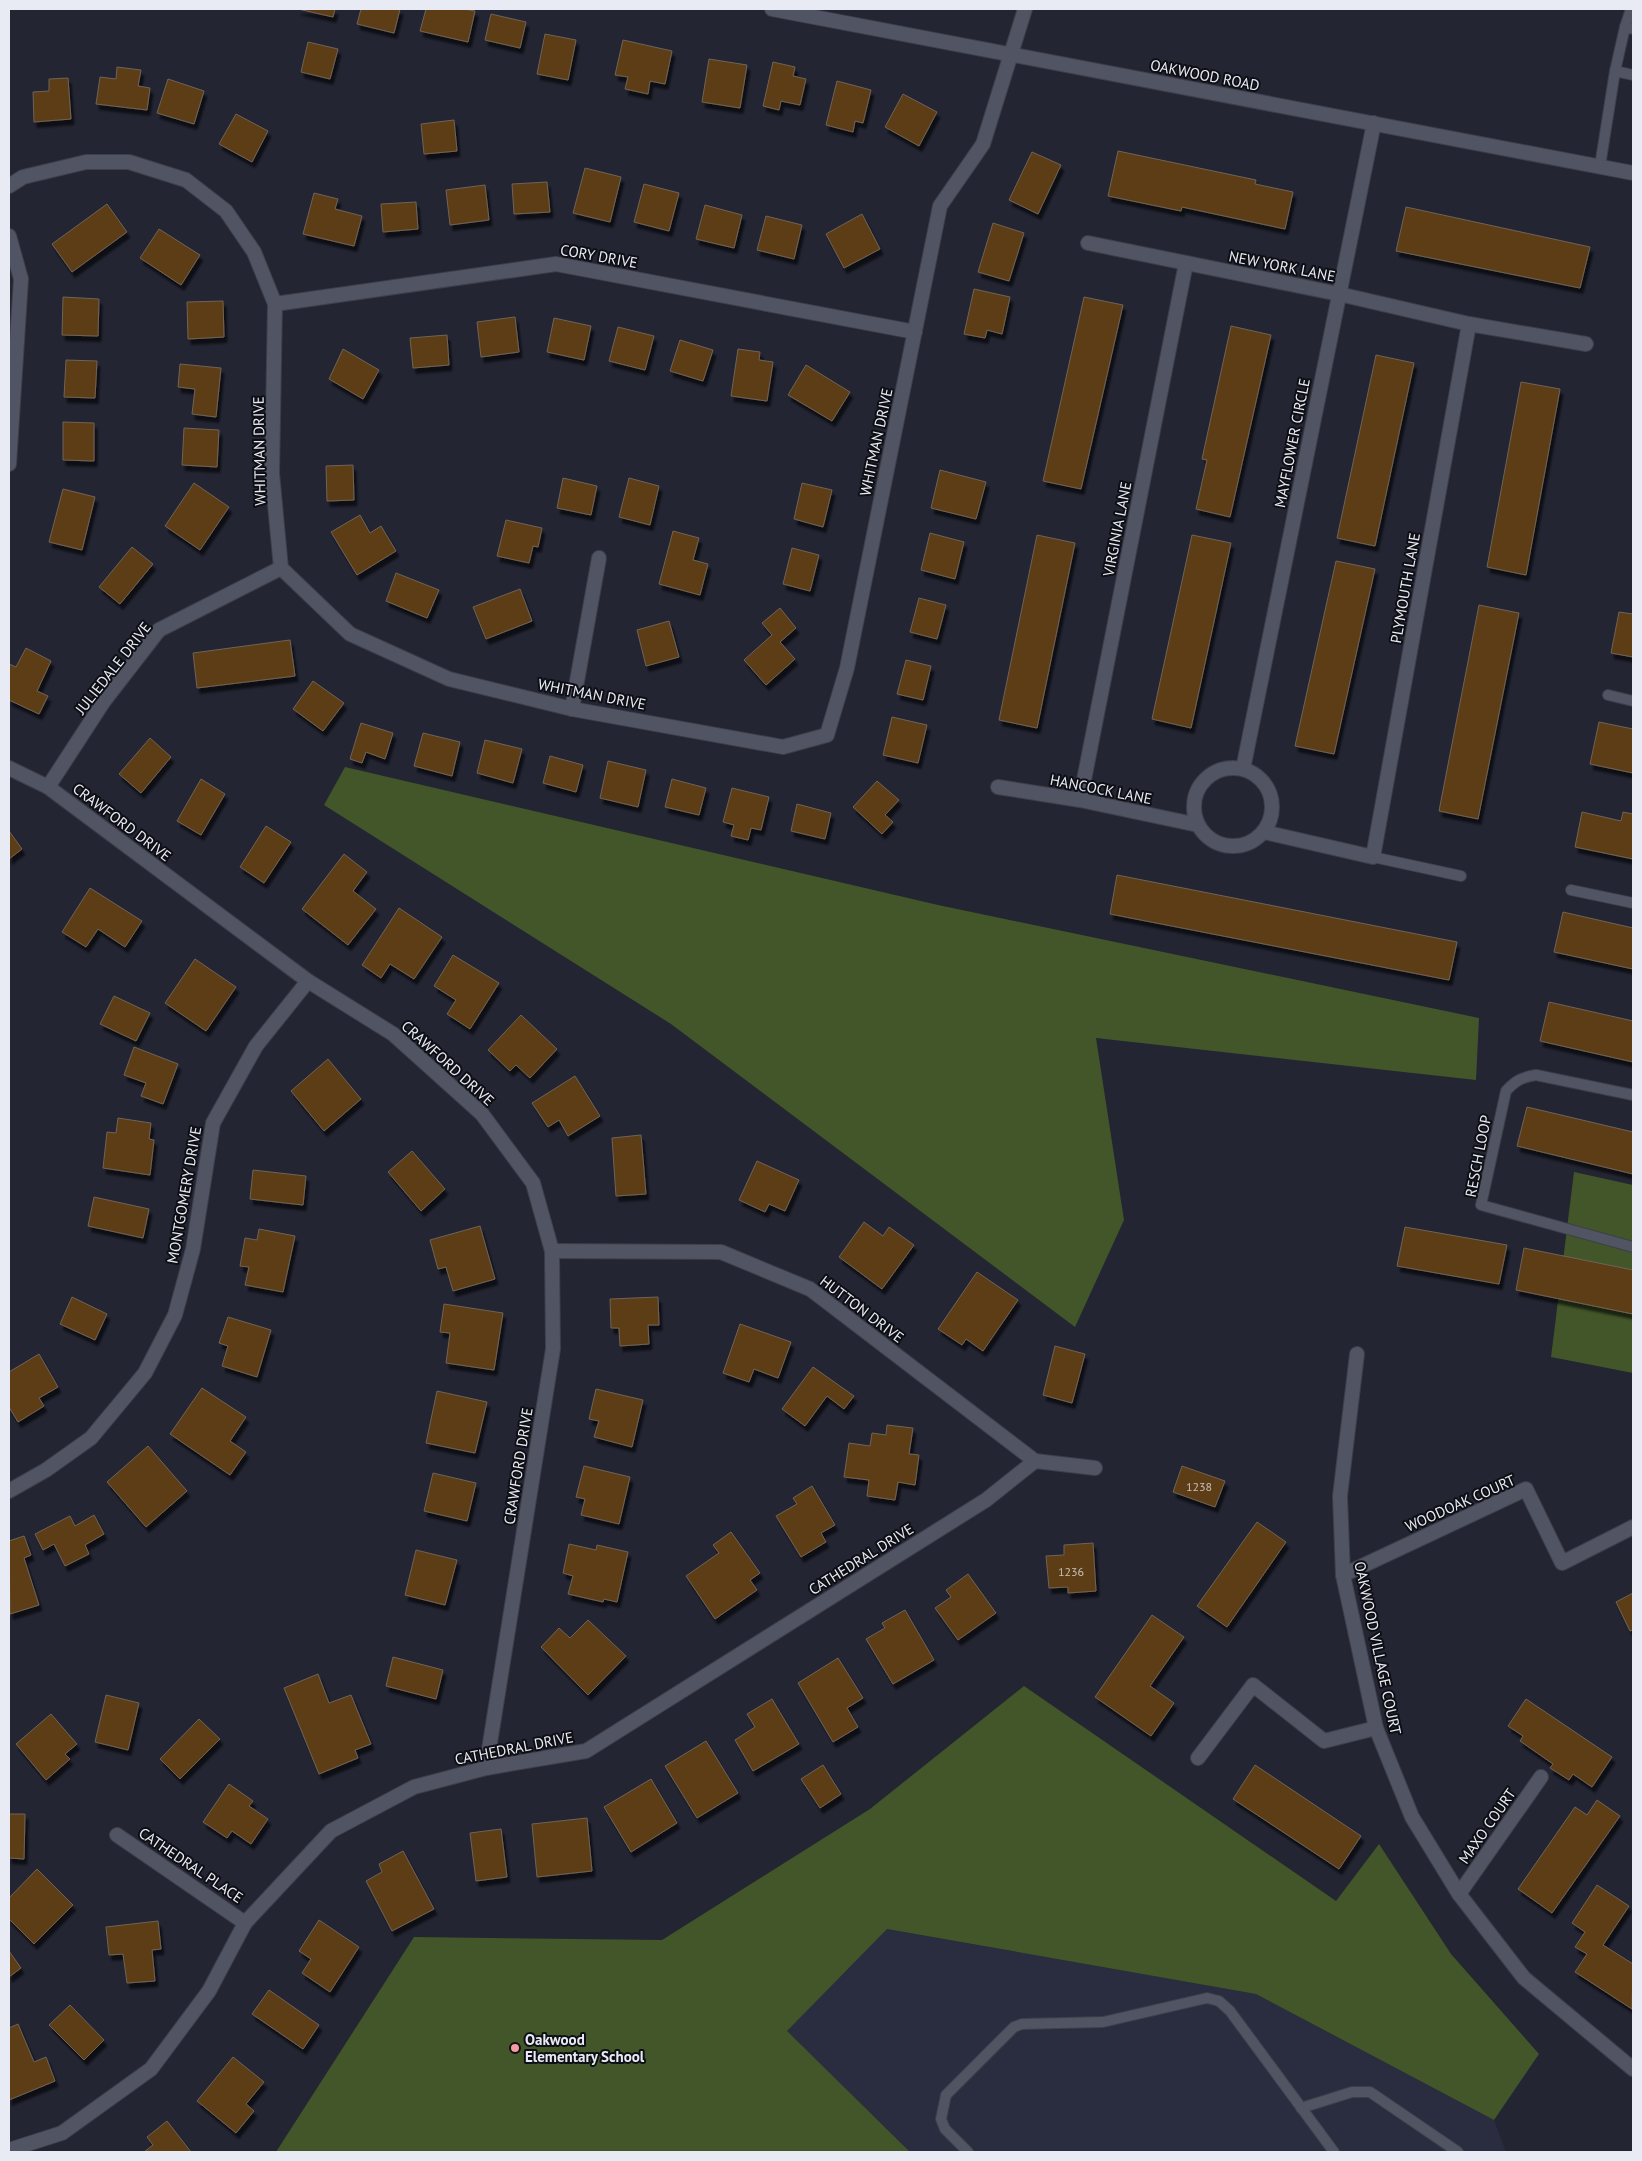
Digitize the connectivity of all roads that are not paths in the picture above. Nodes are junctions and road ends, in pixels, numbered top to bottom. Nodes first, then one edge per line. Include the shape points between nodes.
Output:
1 (772, 9) edge
2 (1025, 9) edge
3 (1631, 9) edge
4 (1629, 28) edge
5 (1012, 56) junction
6 (1615, 71) junction
7 (1633, 75) edge
8 (1374, 123) junction
9 (1600, 166) junction
10 (1633, 172) edge
11 (9, 186) edge
12 (9, 236) edge
13 (1088, 243) dead end
14 (1186, 263) junction
15 (1339, 294) junction
16 (276, 304) junction
17 (1469, 324) junction
18 (915, 332) junction
19 (1586, 344) dead end
20 (9, 464) edge
21 (599, 558) dead end
22 (281, 568) junction
23 (1608, 695) dead end
24 (1633, 701) edge
25 (572, 709) junction
26 (9, 768) edge
27 (1244, 769) junction
28 (48, 787) junction
29 (998, 787) dead end
30 (1080, 800) junction
31 (1198, 825) junction
32 (1264, 832) junction
33 (1373, 857) junction
34 (1461, 876) dead end
35 (1571, 890) dead end
36 (1633, 902) edge
37 (308, 981) junction
38 (1633, 1095) edge
39 (1633, 1247) edge
40 (552, 1251) junction
41 (1357, 1354) dead end
42 (1035, 1461) junction
43 (1095, 1468) dead end
44 (9, 1491) edge
45 (1633, 1527) edge
46 (1343, 1575) junction
47 (1376, 1728) junction
48 (1198, 1758) dead end
49 (486, 1768) junction
50 (1541, 1777) dead end
51 (117, 1835) dead end
52 (1459, 1894) junction
53 (245, 1923) junction
54 (1633, 2068) edge
55 (1301, 2108) junction
56 (9, 2150) edge
57 (968, 2152) edge
58 (1334, 2152) edge
59 (1458, 2152) edge

1 - 5 street, OAKWOOD ROAD
2 - 5 street, WHITMAN DRIVE
3 - 4 lane
4 - 6 lane
5 - 8 street, OAKWOOD ROAD
5 - 18 street, WHITMAN DRIVE via 983,144 940,206
6 - 7 lane
6 - 9 lane
8 - 9 street, OAKWOOD ROAD
8 - 15 street, MAYFLOWER CIRCLE
9 - 10 street, OAKWOOD ROAD
11 - 16 street, WHITMAN DRIVE via 23,178 86,162 128,162 186,180 226,211 254,252
12 - 20 street via 20,280
13 - 14 street, NEW YORK LANE
14 - 15 street, NEW YORK LANE
14 - 30 street, VIRGINIA LANE
15 - 17 street, NEW YORK LANE
15 - 27 street, MAYFLOWER CIRCLE
16 - 18 street, CORY DRIVE via 556,264
16 - 22 street, WHITMAN DRIVE via 272,473
17 - 19 street, NEW YORK LANE
17 - 33 street, PLYMOUTH LANE
18 - 25 street, WHITMAN DRIVE via 847,668 827,735 783,747
21 - 25 street
22 - 25 street, WHITMAN DRIVE via 350,634 449,679
22 - 28 street, JULIEDALE DRIVE via 159,630 104,701
23 - 24 lane
26 - 28 street, CRAWFORD DRIVE
27 - 31 street via 1228,768 1213,772 1201,783 1195,796 1194,812
27 - 32 street via 1268,787 1272,802 1271,818
28 - 37 street, CRAWFORD DRIVE
29 - 30 street, HANCOCK LANE
30 - 31 street, HANCOCK LANE
31 - 32 street via 1209,838 1223,846 1253,842
32 - 33 street
33 - 34 lane
35 - 36 lane
37 - 40 street, CRAWFORD DRIVE via 393,1034 482,1114 534,1183
37 - 44 street, MONTGOMERY DRIVE via 256,1046 213,1123 191,1259 176,1314 145,1373 91,1438
38 - 39 lane, RESCH LOOP via 1536,1076 1523,1077 1513,1083 1506,1091 1481,1205
40 - 42 street, HUTTON DRIVE via 721,1252 810,1289
40 - 49 street, CRAWFORD DRIVE via 553,1349
41 - 46 street, OAKWOOD VILLAGE COURT via 1340,1496
42 - 43 street
42 - 49 street, CATHEDRAL DRIVE via 986,1500 586,1751
45 - 46 street, WOODOAK COURT via 1562,1563 1526,1489
46 - 47 street, OAKWOOD VILLAGE COURT
47 - 48 street via 1324,1741 1253,1684
47 - 52 street, OAKWOOD VILLAGE COURT via 1412,1817
49 - 53 street, CATHEDRAL DRIVE via 414,1787 331,1831
50 - 52 street, MAXO COURT
51 - 53 street, CATHEDRAL PLACE
52 - 54 street, OAKWOOD VILLAGE COURT via 1524,1978
53 - 56 street, CATHEDRAL DRIVE via 209,1992 151,2069 62,2133
55 - 57 lane via 1230,2011 1219,2001 1207,1998 1103,2022 1022,2024 1014,2027 946,2095 941,2119 945,2129
55 - 58 lane
55 - 59 lane via 1352,2092 1370,2092

